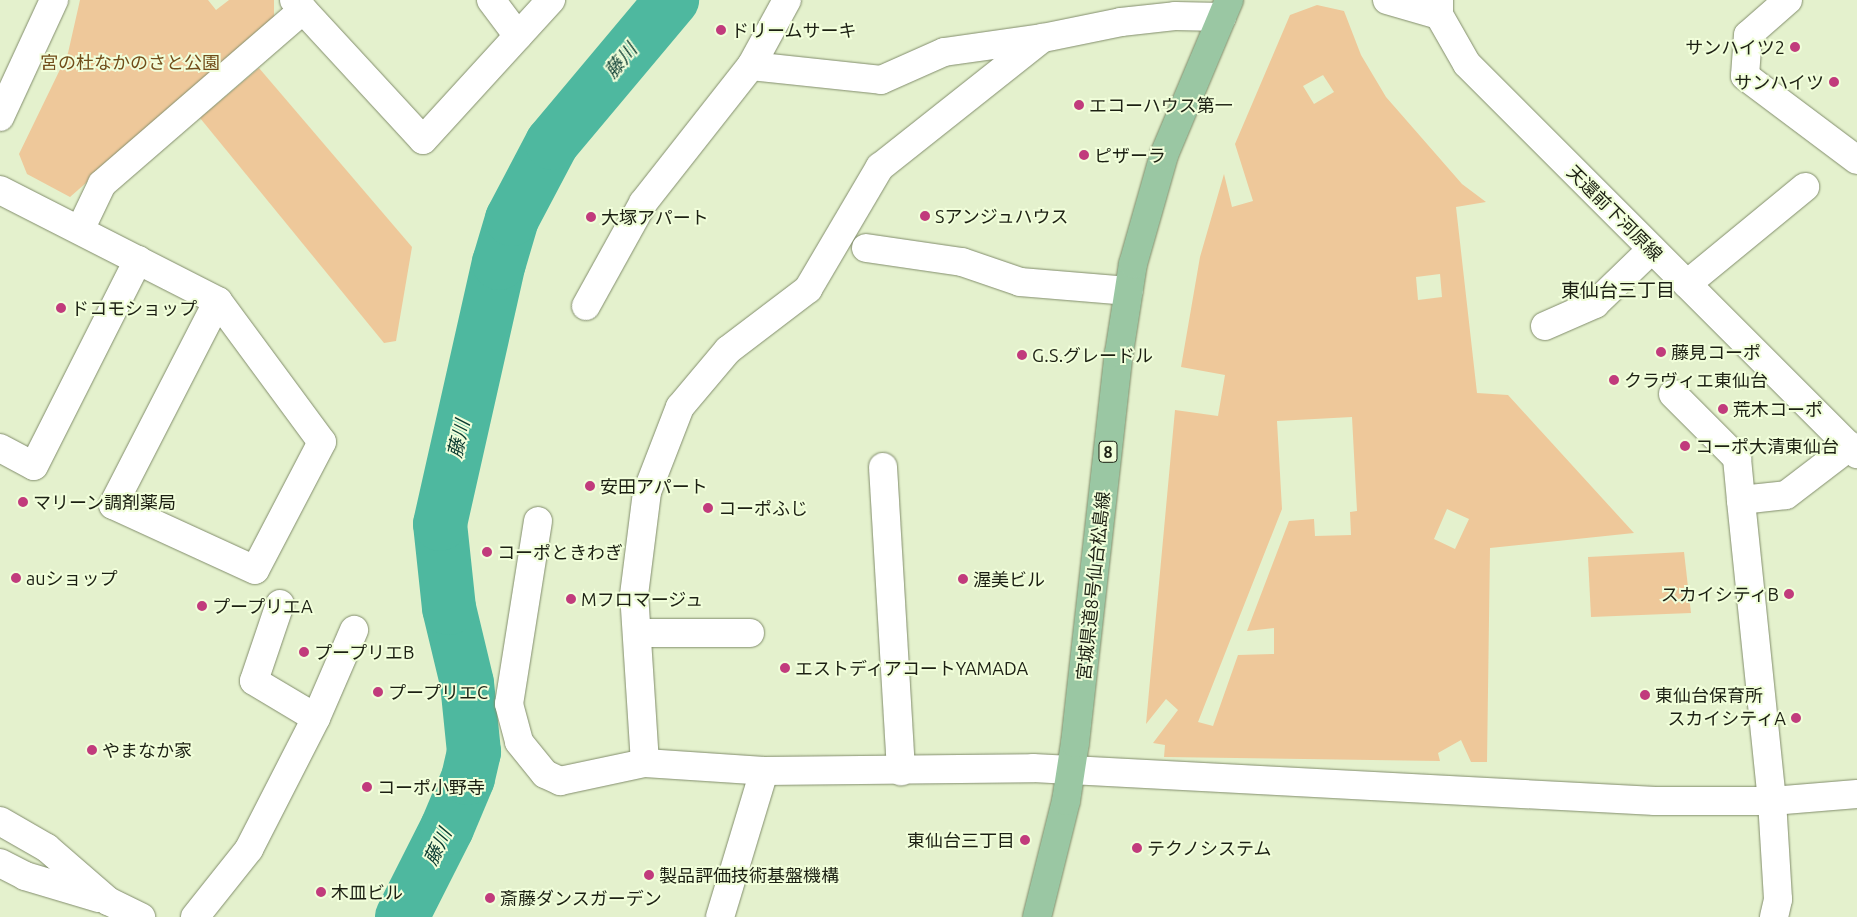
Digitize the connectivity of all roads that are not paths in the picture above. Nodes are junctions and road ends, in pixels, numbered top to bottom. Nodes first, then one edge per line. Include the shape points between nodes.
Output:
1 (54, 0) edge
2 (491, 0) edge
3 (551, 0) edge
4 (787, 0) edge
5 (1386, 0) edge
6 (1788, 0) edge
7 (298, 5) edge
8 (1225, 8) edge
9 (1439, 8) edge
10 (518, 36) junction
11 (1043, 38) junction
12 (751, 66) junction
13 (0, 117) edge
14 (1857, 160) edge
15 (1805, 188) dead end
16 (0, 190) edge
17 (80, 230) junction
18 (866, 248) dead end
19 (1652, 249) junction
20 (138, 260) junction
21 (1687, 284) junction
22 (1129, 291) junction
23 (218, 301) junction
24 (586, 306) dead end
25 (1545, 326) dead end
26 (1673, 394) dead end
27 (0, 448) edge
28 (1853, 450) edge
29 (883, 467) dead end
30 (1742, 500) junction
31 (538, 521) dead end
32 (280, 604) dead end
33 (354, 630) dead end
34 (637, 633) junction
35 (750, 633) dead end
36 (316, 718) junction
37 (645, 763) junction
38 (764, 771) junction
39 (901, 771) junction
40 (1071, 771) junction
41 (1857, 794) edge
42 (1772, 801) junction
43 (0, 821) edge
44 (0, 863) edge
45 (108, 901) junction
46 (141, 917) edge
47 (195, 917) edge
48 (720, 917) edge
49 (1037, 917) edge
50 (1774, 917) edge

1 - 13 street
2 - 10 street
3 - 10 street
4 - 12 street
5 - 9 street
6 - 14 street via 1748,35 1745,76
7 - 10 street via 423,140
7 - 17 street via 102,184
8 - 11 street via 1121,22
8 - 22 main road, 宮城県道8号仙台松島線 / 8 via 1164,155 1145,214
9 - 19 street, 天還前下河原線 via 1467,64
11 - 12 street via 944,52 881,80
11 - 34 street via 880,167 808,289 728,350 680,407 647,492 634,595
12 - 24 street via 643,203
15 - 21 street
16 - 17 street
17 - 20 street
18 - 22 street via 962,262 1020,282
19 - 21 street, 天還前下河原線
19 - 25 street via 1596,304
20 - 23 street
20 - 27 street via 34,466
21 - 28 street, 天還前下河原線
22 - 40 main road, 宮城県道8号仙台松島線 / 8
23 - 23 street via 322,442 255,570 113,505
26 - 30 street via 1737,458
28 - 30 street via 1786,496
29 - 39 street
30 - 42 street
31 - 37 street via 509,704 519,742 545,774 560,781
32 - 36 street via 254,681
33 - 36 street
34 - 35 street
34 - 37 street
36 - 47 street via 249,849
37 - 38 street
38 - 39 street
38 - 48 street
39 - 40 street via 1033,768
40 - 42 street via 1655,801
40 - 49 main road, 宮城県道8号仙台松島線 / 8
41 - 42 street
42 - 50 street via 1778,899
43 - 45 street via 47,848
44 - 45 street via 25,876
45 - 46 street

